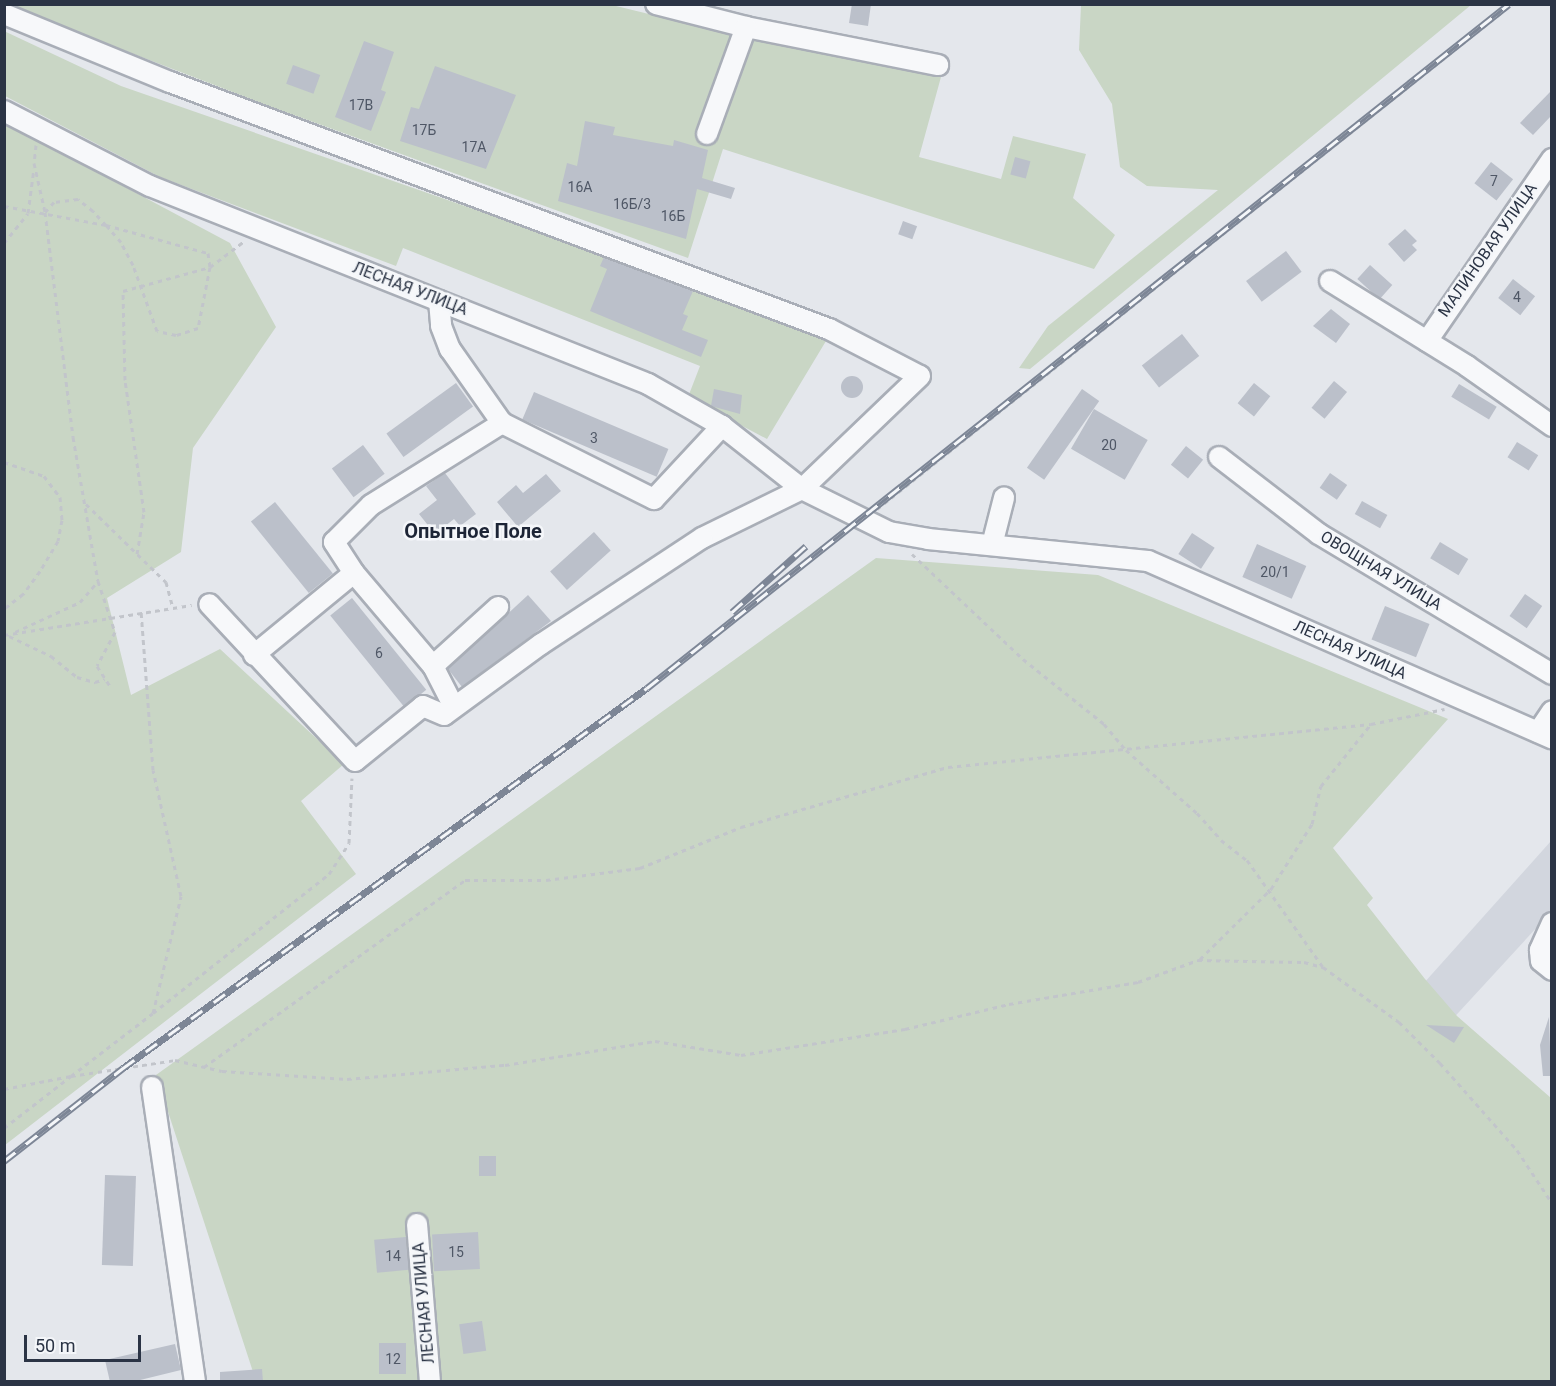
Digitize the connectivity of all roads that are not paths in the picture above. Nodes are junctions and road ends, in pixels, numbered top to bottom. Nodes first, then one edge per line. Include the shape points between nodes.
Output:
1 (656, 4) edge
2 (4, 14) edge
3 (746, 27) junction
4 (938, 65) dead end
5 (4, 111) edge
6 (707, 134) dead end
7 (1551, 159) edge
8 (1330, 281) dead end
9 (439, 301) junction
10 (1427, 341) junction
11 (502, 423) junction
12 (722, 426) junction
13 (1551, 426) edge
14 (1219, 457) dead end
15 (802, 489) junction
16 (1004, 498) dead end
17 (992, 546) junction
18 (354, 573) junction
19 (209, 604) road end
20 (498, 607) dead end
21 (254, 655) junction
22 (434, 666) junction
23 (1551, 675) edge
24 (454, 707) junction
25 (1551, 711) edge
26 (1545, 735) edge
27 (1551, 923) edge
28 (1551, 970) edge
29 (152, 1087) dead end
30 (417, 1224) dead end
31 (195, 1382) edge
32 (430, 1382) edge

1 - 3 street
2 - 15 street via 170,82 829,329 920,376
3 - 4 street
3 - 6 street
5 - 9 street, ЛЕСНАЯ УЛИЦА via 150,186
7 - 10 street, МАЛИНОВАЯ УЛИЦА
8 - 10 street
9 - 11 street via 441,326 450,349
9 - 12 street, ЛЕСНАЯ УЛИЦА via 648,384
10 - 13 street
11 - 12 street via 654,499
11 - 18 street via 371,505 334,542
12 - 15 street, ЛЕСНАЯ УЛИЦА
14 - 23 street, ОВОЩНАЯ УЛИЦА via 1319,534
15 - 17 street, ЛЕСНАЯ УЛИЦА via 889,532
15 - 24 street via 702,538 541,644
16 - 17 street
17 - 26 street, ЛЕСНАЯ УЛИЦА via 1148,561
18 - 21 street
18 - 22 street
19 - 21 street
20 - 22 street
21 - 24 street via 355,761 423,706 444,715
22 - 24 street
25 - 26 street
27 - 28 street via 1540,950 1541,962
29 - 31 street
30 - 32 street, ЛЕСНАЯ УЛИЦА

